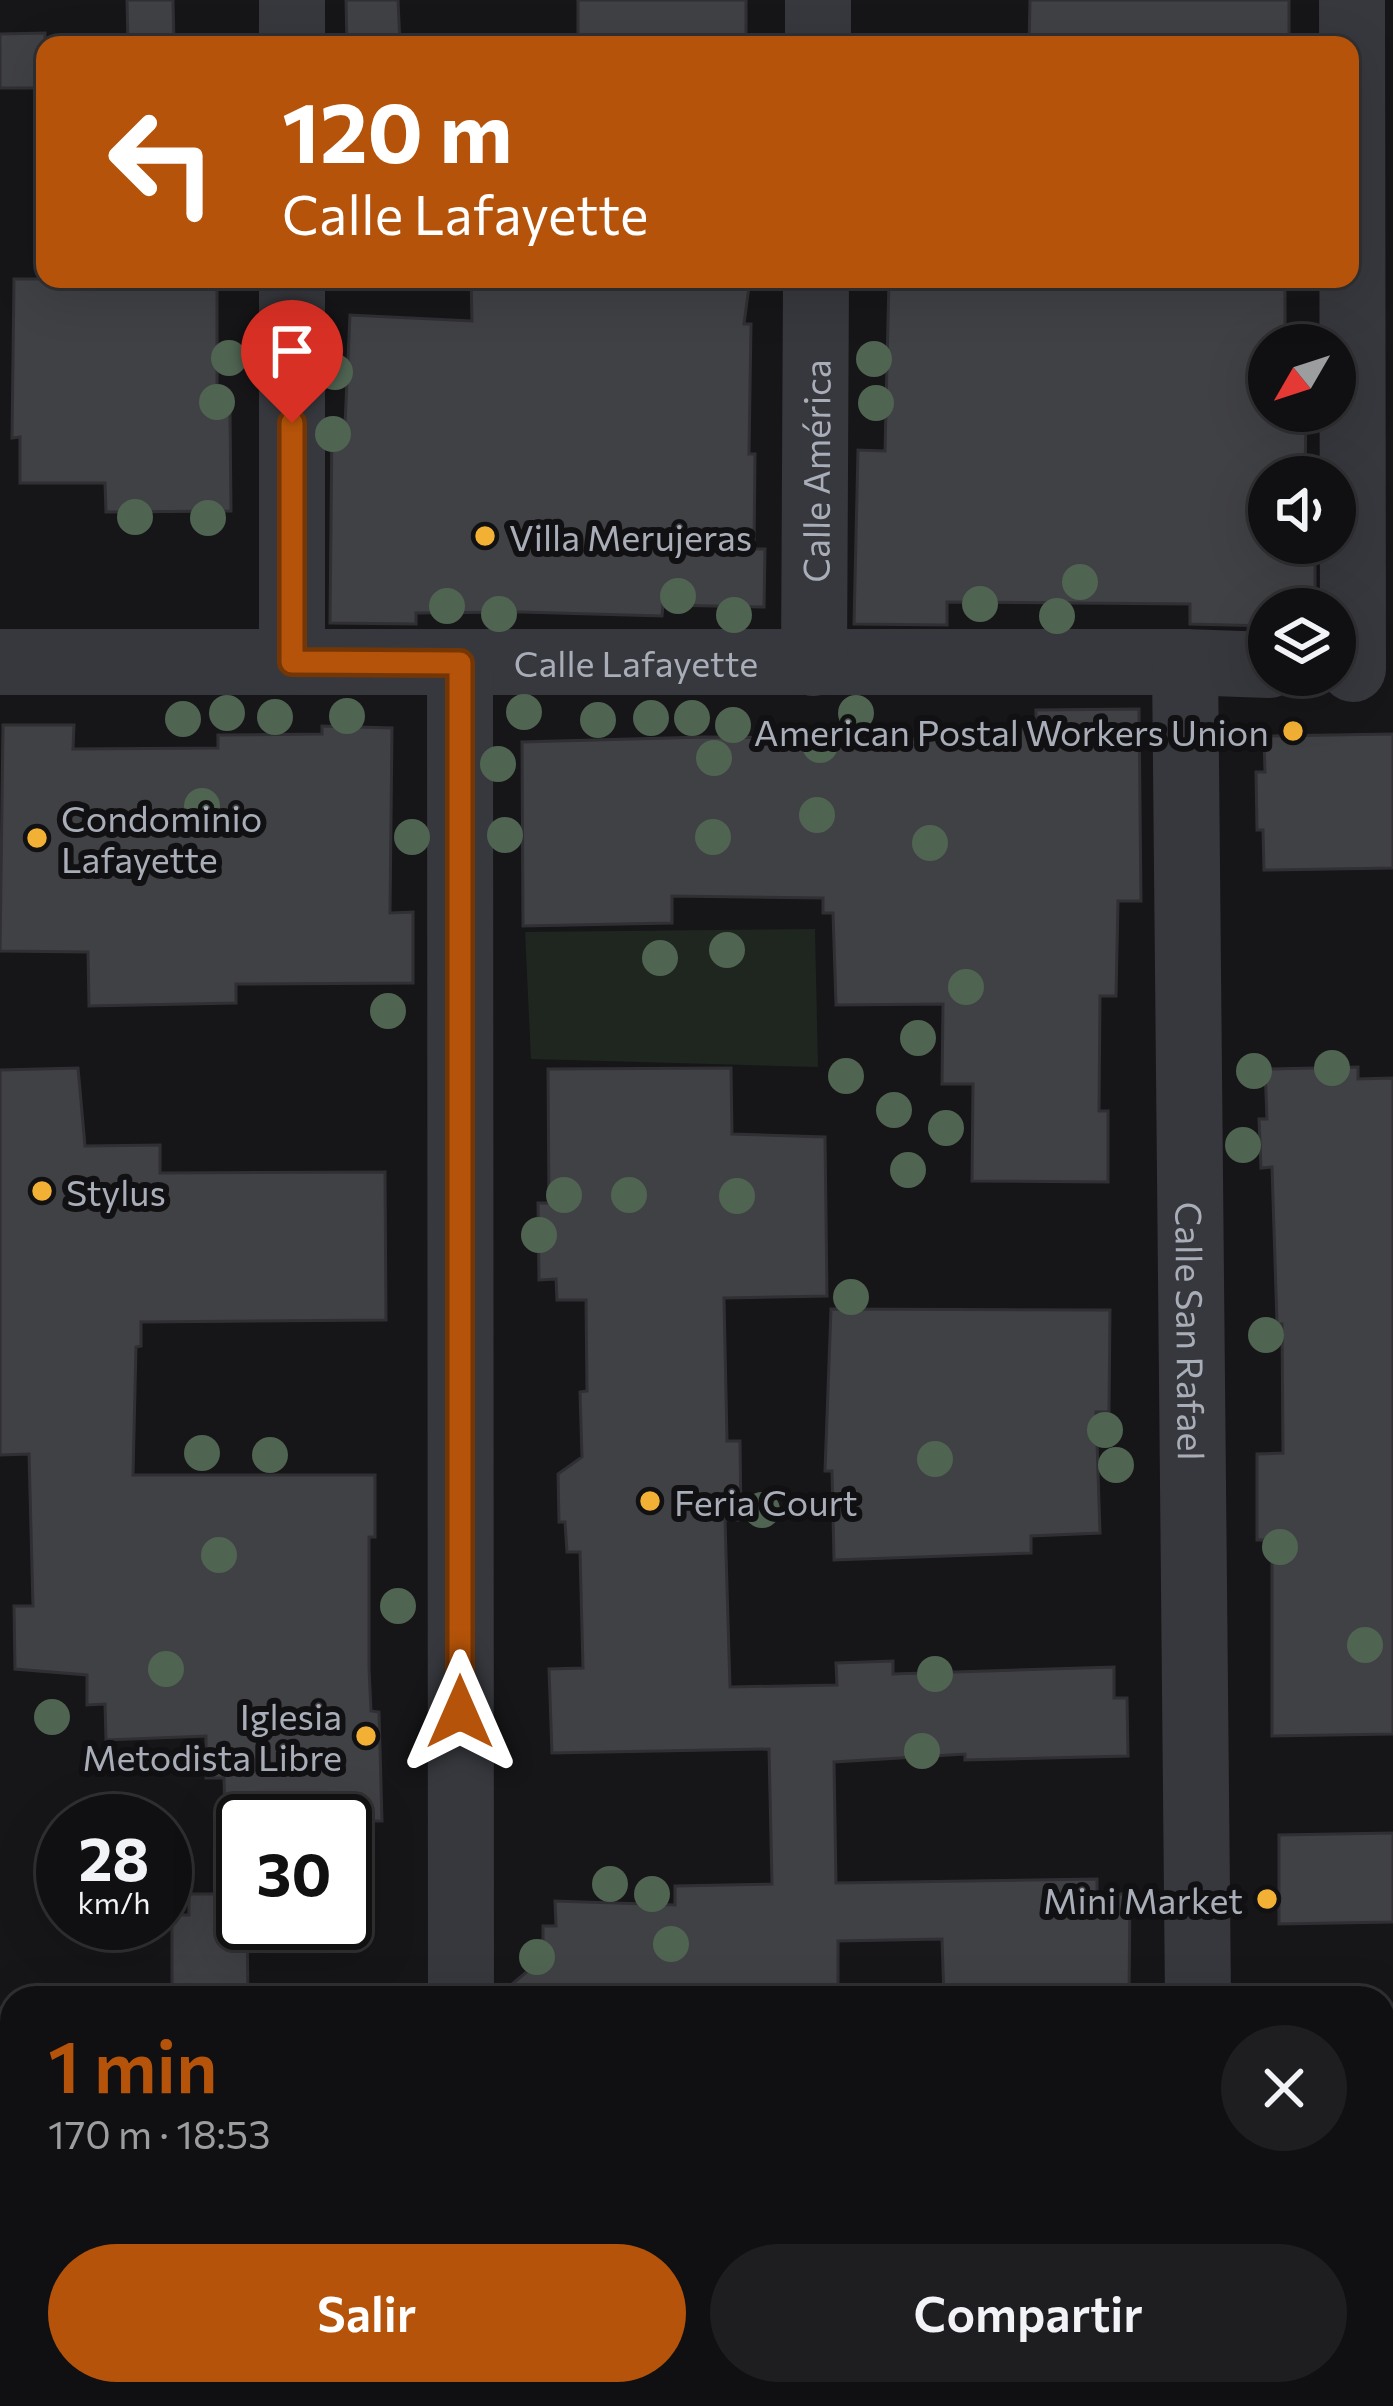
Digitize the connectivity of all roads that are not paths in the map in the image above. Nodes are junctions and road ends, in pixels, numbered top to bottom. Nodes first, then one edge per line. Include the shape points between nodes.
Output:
1 (292, 0) edge
2 (818, 0) edge
3 (1352, 0) edge
4 (292, 36) edge
5 (818, 36) edge
6 (1352, 36) edge
7 (292, 288) edge
8 (816, 288) edge
9 (1355, 288) edge
10 (0, 662) edge
11 (292, 662) junction
12 (1185, 662) junction
13 (460, 663) junction
14 (814, 664) junction
15 (1248, 664) edge
16 (1360, 669) edge
17 (460, 1986) edge
18 (1198, 1986) edge

1 - 4 street
2 - 5 street
3 - 6 street
7 - 11 street
8 - 14 street, Calle América
9 - 16 street
10 - 11 street, Calle Lafayette
11 - 13 street, Calle Lafayette
12 - 14 street, Calle Lafayette
12 - 15 street, Calle Lafayette
12 - 18 street, Calle San Rafael
13 - 14 street, Calle Lafayette
13 - 17 street

